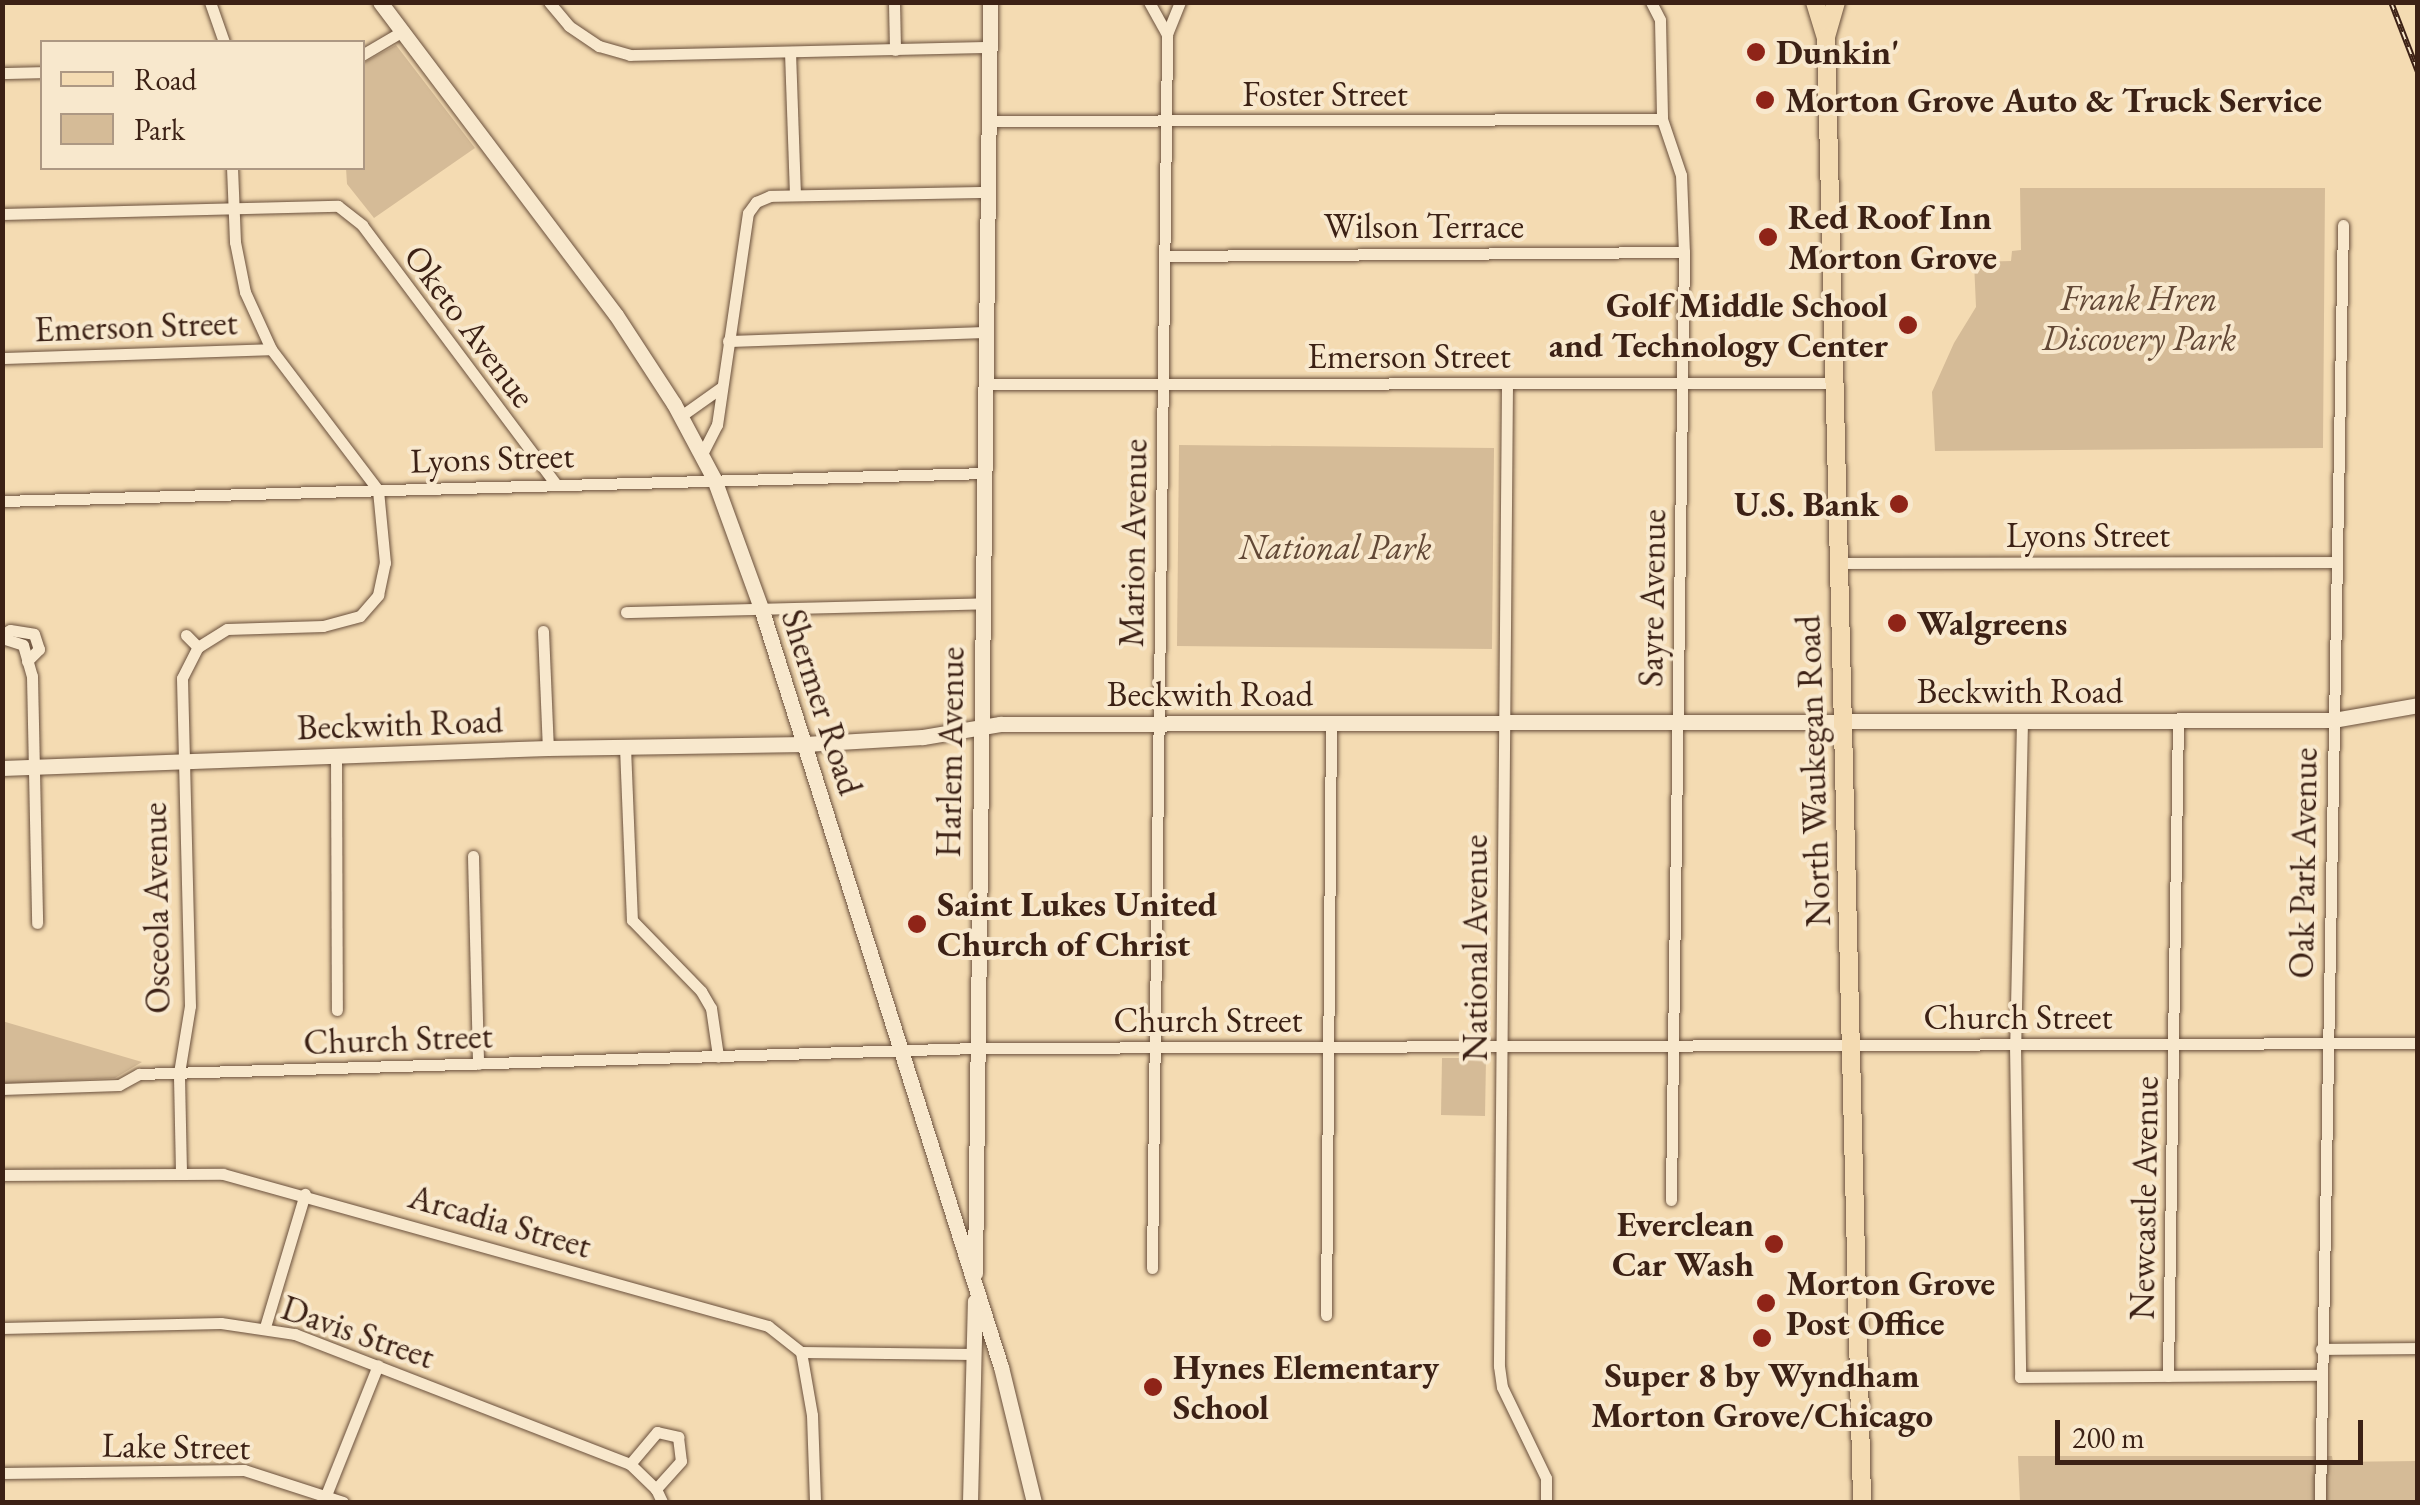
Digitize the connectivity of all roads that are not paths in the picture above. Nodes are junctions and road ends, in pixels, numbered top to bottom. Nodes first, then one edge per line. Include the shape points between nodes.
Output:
1 (210, 2) edge
2 (380, 2) edge
3 (549, 2) edge
4 (894, 2) edge
5 (990, 2) edge
6 (1149, 2) edge
7 (1180, 2) edge
8 (1650, 2) edge
9 (1815, 2) edge
10 (1836, 2) edge
11 (401, 32) junction
12 (1166, 34) junction
13 (1826, 37) junction
14 (223, 40) edge
15 (990, 47) junction
16 (895, 50) junction
17 (790, 52) junction
18 (365, 53) edge
19 (40, 72) edge
20 (2, 73) edge
21 (1662, 119) junction
22 (988, 121) junction
23 (1166, 122) junction
24 (232, 170) edge
25 (988, 192) junction
26 (795, 195) junction
27 (233, 206) junction
28 (2, 214) edge
29 (2343, 225) dead end
30 (1684, 252) junction
31 (1164, 256) junction
32 (986, 332) junction
33 (728, 341) junction
34 (271, 348) junction
35 (2, 358) edge
36 (1682, 382) junction
37 (1162, 383) junction
38 (1834, 383) junction
39 (985, 384) junction
40 (1507, 384) junction
41 (722, 387) junction
42 (680, 416) junction
43 (702, 454) junction
44 (984, 473) junction
45 (714, 479) junction
46 (555, 483) junction
47 (378, 490) junction
48 (2, 501) edge
49 (2337, 562) junction
50 (1839, 563) junction
51 (982, 603) junction
52 (762, 611) junction
53 (626, 612) dead end
54 (543, 632) dead end
55 (186, 635) dead end
56 (2, 637) edge
57 (198, 647) junction
58 (2418, 705) edge
59 (2178, 720) junction
60 (2333, 720) junction
61 (1844, 721) junction
62 (2022, 721) junction
63 (1504, 722) junction
64 (1678, 722) junction
65 (1330, 723) junction
66 (1158, 724) junction
67 (981, 728) junction
68 (805, 744) junction
69 (625, 747) junction
70 (548, 748) junction
71 (336, 756) junction
72 (181, 762) junction
73 (34, 766) junction
74 (2, 768) edge
75 (474, 856) dead end
76 (37, 923) dead end
77 (337, 1010) dead end
78 (2418, 1043) edge
79 (2173, 1044) junction
80 (2327, 1044) junction
81 (2016, 1045) junction
82 (1674, 1046) junction
83 (1854, 1046) junction
84 (1328, 1047) junction
85 (1501, 1047) junction
86 (976, 1048) junction
87 (1155, 1048) junction
88 (900, 1050) junction
89 (718, 1056) junction
90 (478, 1064) junction
91 (179, 1073) junction
92 (2, 1088) edge
93 (181, 1172) junction
94 (2, 1175) edge
95 (305, 1194) junction
96 (1671, 1200) dead end
97 (1152, 1268) dead end
98 (975, 1292) junction
99 (1326, 1315) dead end
100 (2, 1328) edge
101 (265, 1328) junction
102 (2418, 1348) edge
103 (2321, 1349) junction
104 (801, 1352) junction
105 (973, 1354) junction
106 (378, 1365) junction
107 (2320, 1375) junction
108 (2168, 1376) junction
109 (630, 1464) junction
110 (2, 1474) edge
111 (656, 1489) junction
112 (324, 1499) edge
113 (343, 1502) edge
114 (662, 1502) edge
115 (815, 1502) edge
116 (970, 1502) edge
117 (1034, 1502) edge
118 (1546, 1502) edge
119 (1862, 1502) edge
120 (2320, 1502) edge

1 - 14 street
2 - 11 main road, Shermer Road
3 - 17 street via 599,46 630,55
4 - 16 street
5 - 15 main road, Harlem Avenue
6 - 12 street
7 - 12 street, Marion Avenue
8 - 21 street, Sayre Avenue via 1660,20
9 - 13 main road, North Waukegan Road
10 - 13 main road, North Waukegan Road
11 - 18 street
11 - 42 main road, Shermer Road via 556,232
12 - 23 street, Marion Avenue
13 - 38 main road, North Waukegan Road
15 - 16 street
15 - 22 main road, Harlem Avenue
16 - 17 street
17 - 26 street
19 - 20 street
21 - 23 street, Foster Street
21 - 30 street, Sayre Avenue via 1681,175
22 - 23 street, Foster Street
22 - 25 main road, Harlem Avenue
23 - 31 street, Marion Avenue
24 - 27 street
25 - 26 street
25 - 32 main road, Harlem Avenue
26 - 33 street via 770,196 748,213
27 - 28 street
27 - 34 street via 244,292
27 - 46 street, Oketo Avenue via 338,206 362,225
29 - 49 street, Oak Park Avenue
30 - 31 street, Wilson Terrace
30 - 36 street, Sayre Avenue
31 - 37 street, Marion Avenue
32 - 33 street
32 - 39 main road, Harlem Avenue
33 - 41 street
34 - 35 street, Emerson Street
34 - 47 street
36 - 38 street, Emerson Street
36 - 40 street, Emerson Street
36 - 64 street, Sayre Avenue
37 - 39 street, Emerson Street
37 - 40 street, Emerson Street
37 - 66 street, Marion Avenue
38 - 50 main road, North Waukegan Road
39 - 44 main road, Harlem Avenue
40 - 63 street, National Avenue
41 - 42 street
41 - 43 street via 718,425
42 - 43 main road, Shermer Road
43 - 45 main road, Shermer Road
44 - 45 street, Lyons Street
44 - 51 main road, Harlem Avenue
45 - 46 street, Lyons Street
45 - 52 main road, Shermer Road
46 - 47 street, Lyons Street
47 - 48 street, Lyons Street
47 - 57 street via 384,563 375,611 335,624 228,628
49 - 50 street, Lyons Street
49 - 60 street, Oak Park Avenue
50 - 61 main road, North Waukegan Road
51 - 52 street
51 - 67 main road, Harlem Avenue
52 - 53 street
52 - 68 main road, Shermer Road
54 - 70 street
55 - 57 street
56 - 73 street via 23,645 32,676
57 - 72 street, Osceola Avenue via 180,690
58 - 60 main road, Beckwith Road
59 - 60 main road, Beckwith Road
59 - 62 main road, Beckwith Road
59 - 79 street, Newcastle Avenue
60 - 80 street, Oak Park Avenue
61 - 62 main road, Beckwith Road
61 - 64 main road, Beckwith Road
61 - 83 main road, North Waukegan Road
62 - 81 street
63 - 64 main road, Beckwith Road
63 - 65 main road, Beckwith Road
63 - 85 street, National Avenue
64 - 82 street, Sayre Avenue
65 - 66 main road, Beckwith Road
65 - 84 street
66 - 67 main road, Beckwith Road
66 - 87 street, Marion Avenue
67 - 68 main road, Beckwith Road
67 - 86 main road, Harlem Avenue
68 - 69 main road, Beckwith Road
68 - 88 main road, Shermer Road
69 - 70 main road, Beckwith Road
69 - 89 street via 632,920 701,990 711,1008
70 - 71 main road, Beckwith Road
71 - 72 main road, Beckwith Road
71 - 77 street
72 - 73 main road, Beckwith Road
72 - 91 street, Osceola Avenue via 190,1006
73 - 74 main road, Beckwith Road
73 - 76 street
75 - 90 street
78 - 80 street, Church Street
79 - 80 street, Church Street
79 - 81 street, Church Street
79 - 108 street, Newcastle Avenue
80 - 103 street, Oak Park Avenue
81 - 83 street, Church Street
81 - 108 street via 2020,1377
82 - 83 street, Church Street
82 - 85 street, Church Street
82 - 96 street, Sayre Avenue
83 - 119 main road, North Waukegan Road
84 - 85 street, Church Street
84 - 87 street, Church Street
84 - 99 street
85 - 118 street, National Avenue via 1500,1378 1546,1478
86 - 87 street, Church Street
86 - 88 street, Church Street
86 - 98 main road, Harlem Avenue
87 - 97 street, Marion Avenue
88 - 89 street, Church Street
88 - 98 main road, Shermer Road
89 - 90 street, Church Street
90 - 91 street, Church Street
91 - 92 street, Church Street via 139,1074 119,1085
91 - 93 street, Osceola Avenue
93 - 94 street, Arcadia Street
93 - 95 street, Arcadia Street via 223,1174
95 - 101 street
95 - 104 street, Arcadia Street via 768,1326
98 - 105 main road, Harlem Avenue
98 - 117 main road, Shermer Road
100 - 101 street, Davis Street
101 - 106 street, Davis Street
102 - 103 street
103 - 107 street, Oak Park Avenue
104 - 105 street
104 - 115 street via 812,1415
105 - 116 main road, Harlem Avenue
106 - 109 street, Davis Street
106 - 112 street
107 - 108 street
107 - 120 street, Oak Park Avenue
109 - 111 street, Davis Street
109 - 111 street via 657,1432 678,1438 681,1462
110 - 112 street, Lake Street via 244,1470
111 - 114 street, Davis Street
112 - 113 street, Lake Street

